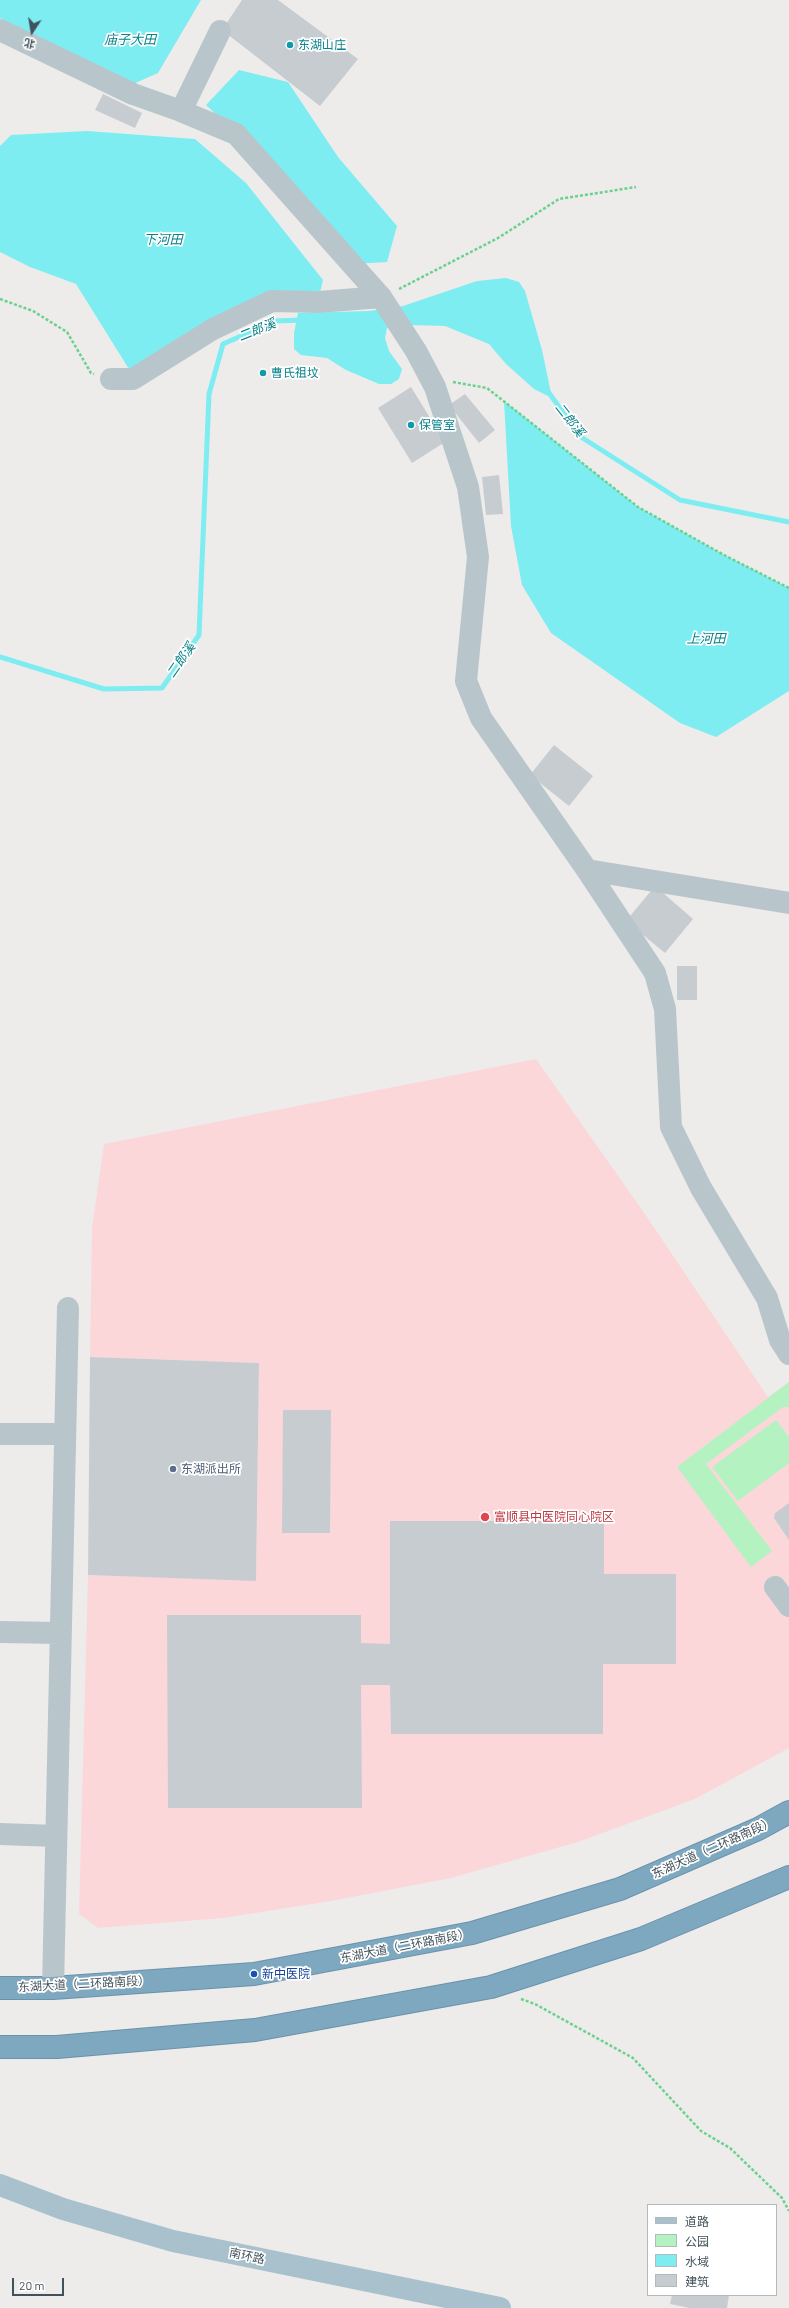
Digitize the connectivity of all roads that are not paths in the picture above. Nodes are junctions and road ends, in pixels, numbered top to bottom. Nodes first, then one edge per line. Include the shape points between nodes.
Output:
1 (0, 30) edge
2 (220, 31) dead end
3 (181, 111) junction
4 (381, 297) junction
5 (111, 379) road end
6 (587, 870) junction
7 (789, 903) edge
8 (68, 1308) dead end
9 (789, 1354) edge
10 (0, 1434) edge
11 (65, 1434) junction
12 (775, 1587) dead end
13 (789, 1606) edge
14 (0, 1632) edge
15 (60, 1633) junction
16 (789, 1812) edge
17 (0, 1834) edge
18 (56, 1836) junction
19 (789, 1877) edge
20 (0, 1988) edge
21 (53, 1988) junction
22 (0, 2047) edge
23 (0, 2185) edge
24 (500, 2308) edge

1 - 3 street via 133,94
2 - 3 street
3 - 4 street via 236,134
4 - 5 street via 319,302 272,301 213,329 133,379
4 - 6 street via 416,351 435,387 468,487 478,557 466,681 480,718
6 - 7 street
6 - 9 street via 655,973 665,1009 671,1127 701,1188 767,1298 780,1340
8 - 11 street
10 - 11 street
11 - 15 street
12 - 13 street
14 - 15 street
15 - 18 street
16 - 21 highway, 东湖大道（二环路南段） via 758,1829 620,1889 472,1933 254,1974
17 - 18 street
18 - 21 street
19 - 22 highway via 641,1939 491,1987 255,2030 57,2047
20 - 21 highway, 东湖大道（二环路南段）
23 - 24 main road, 南环路 via 63,2209 173,2241

